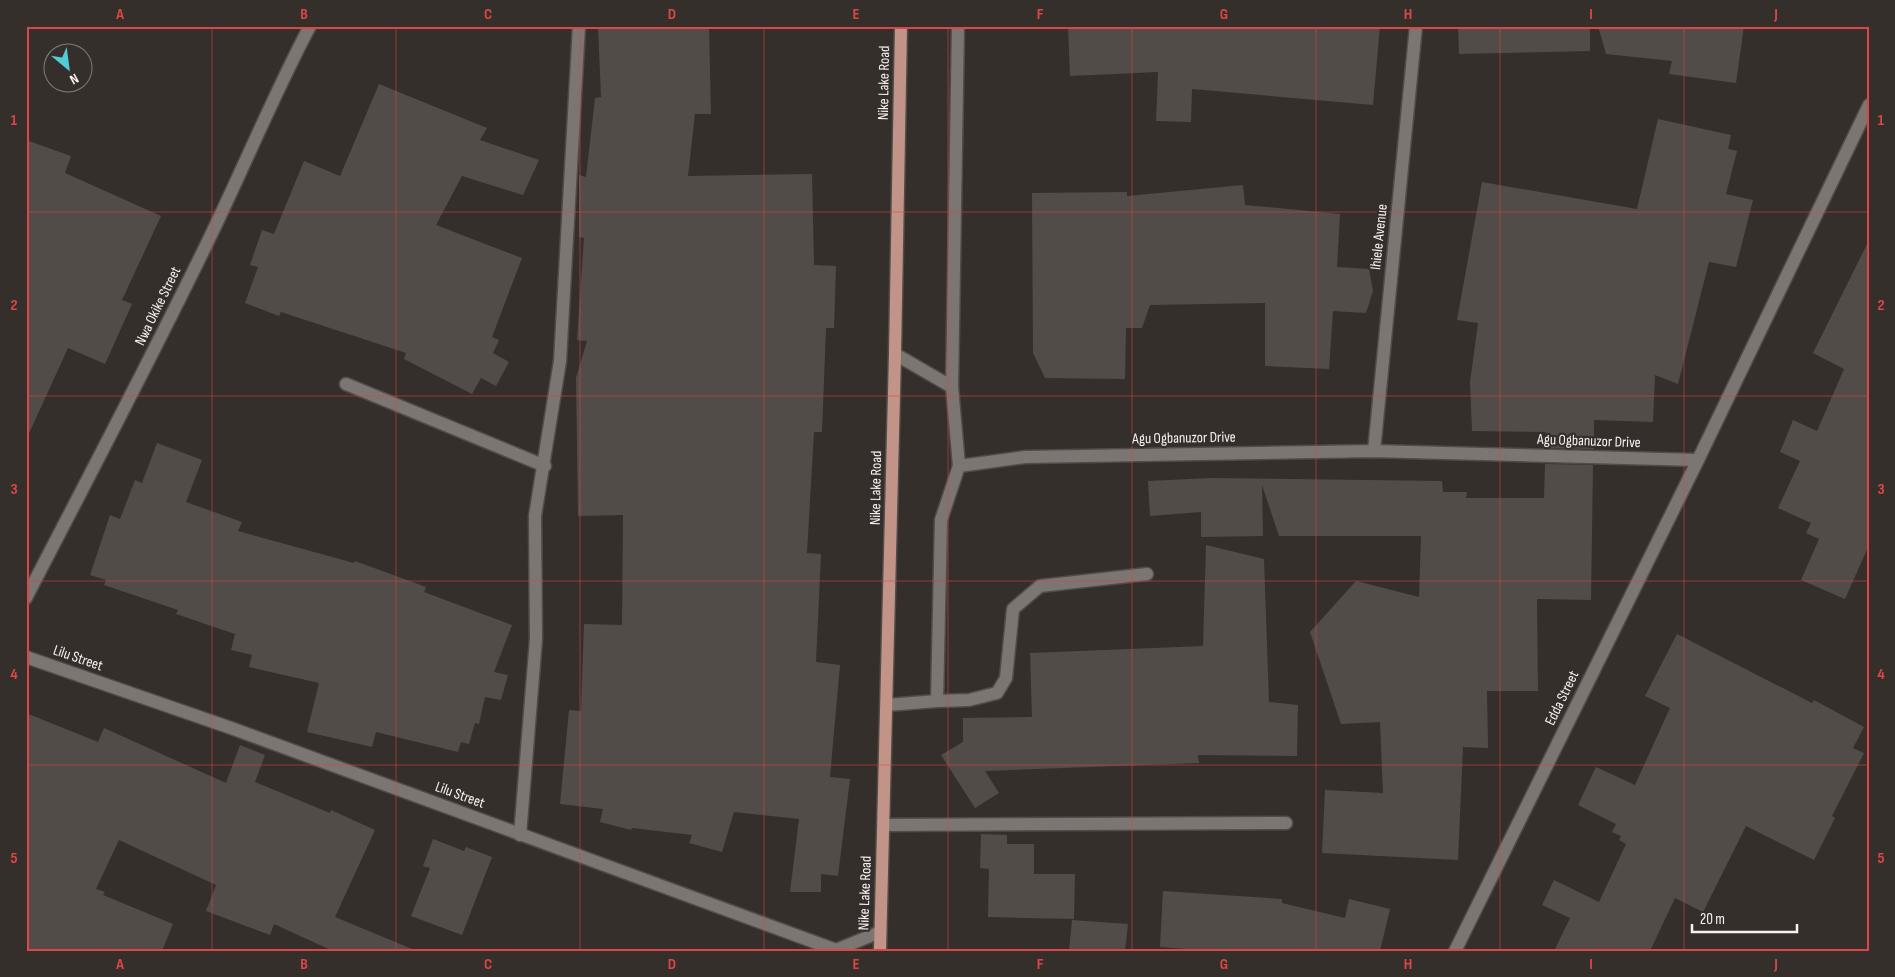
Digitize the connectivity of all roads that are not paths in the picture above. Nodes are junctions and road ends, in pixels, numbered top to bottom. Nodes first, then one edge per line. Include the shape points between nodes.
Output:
1 (310, 26) edge
2 (579, 26) edge
3 (901, 26) edge
4 (958, 26) edge
5 (1416, 26) edge
6 (1869, 105) edge
7 (895, 354) junction
8 (346, 384) dead end
9 (952, 387) junction
10 (1374, 451) junction
11 (1698, 460) junction
12 (545, 466) junction
13 (959, 466) junction
14 (1147, 574) dead end
15 (26, 598) edge
16 (26, 657) edge
17 (937, 702) junction
18 (887, 705) junction
19 (1286, 823) dead end
20 (884, 825) junction
21 (520, 835) junction
22 (880, 932) junction
23 (880, 951) edge
24 (1455, 951) edge

1 - 15 street, Nwa Okike Street via 153,352
2 - 12 street via 560,361
3 - 7 main road, Nike Lake Road
4 - 9 street
5 - 10 street, Ihiele Avenue
6 - 11 street, Edda Street
7 - 9 street
7 - 18 main road, Nike Lake Road
8 - 12 street
9 - 13 street
10 - 11 street, Agu Ogbanuzor Drive
10 - 13 street, Agu Ogbanuzor Drive via 1025,457
11 - 24 street, Edda Street
12 - 21 street via 535,516 536,639
13 - 17 street via 941,520
14 - 17 street via 1040,586 1013,609 1006,678 997,693 969,700
16 - 21 street, Lilu Street
17 - 18 street
18 - 20 main road, Nike Lake Road
19 - 20 street
20 - 22 main road, Nike Lake Road
21 - 22 street, Lilu Street via 836,950
22 - 23 main road, Nike Lake Road

